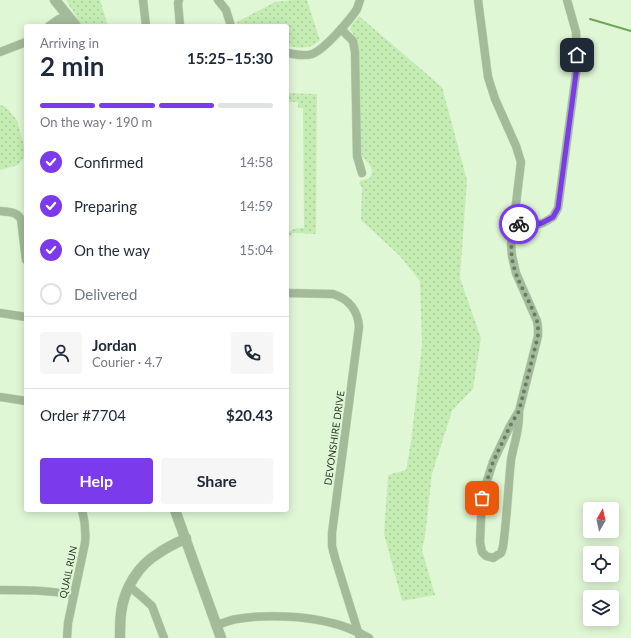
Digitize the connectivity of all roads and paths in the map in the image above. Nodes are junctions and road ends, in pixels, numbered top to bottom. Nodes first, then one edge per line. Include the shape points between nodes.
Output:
1 (55, 0) edge
2 (143, 0) edge
3 (179, 0) edge
4 (218, 0) edge
5 (360, 0) edge
6 (478, 0) edge
7 (567, 0) edge
8 (68, 16) junction
9 (51, 24) edge
10 (65, 24) edge
11 (74, 24) edge
12 (146, 24) edge
13 (180, 24) edge
14 (230, 24) edge
15 (341, 29) junction
16 (24, 43) edge
17 (0, 52) edge
18 (289, 53) edge
19 (362, 173) dead end
20 (0, 211) edge
21 (513, 223) junction
22 (24, 244) edge
23 (289, 293) edge
24 (0, 312) edge
25 (24, 317) edge
26 (0, 397) edge
27 (24, 401) edge
28 (519, 411) junction
29 (82, 512) edge
30 (176, 512) edge
31 (186, 538) junction
32 (129, 586) junction
33 (0, 590) edge
34 (73, 595) junction
35 (216, 625) junction
36 (360, 635) edge
37 (67, 638) edge
38 (120, 638) edge
39 (164, 638) edge
40 (221, 638) edge
41 (369, 638) edge

1 - 8 street
2 - 12 street
3 - 13 street
4 - 14 street via 226,10
5 - 15 street
6 - 21 street via 488,77 521,162
7 - 21 street via 576,32 577,66 558,208 553,217 542,223 530,226
8 - 9 street
8 - 10 street
8 - 11 street
15 - 18 street via 324,47 313,54
15 - 19 street via 352,42 356,52 357,156
16 - 17 street
20 - 22 street via 19,215
21 - 28 street via 513,266 535,315 538,328
23 - 36 street, DEVONSHIRE DRIVE via 333,294 350,303 359,321 332,546
24 - 25 street
26 - 27 street
28 - 28 street via 493,462 482,498 480,542 482,552 493,558 501,553 503,547 512,457 520,420
29 - 34 street, QUAIL RUN via 85,538
30 - 31 street
31 - 32 street via 151,558 142,566
31 - 35 street
32 - 38 street via 121,613
32 - 39 street via 152,606
33 - 34 street via 36,590
34 - 37 street, QUAIL RUN
35 - 36 street via 250,617 301,618 332,623
35 - 40 street
36 - 41 street

